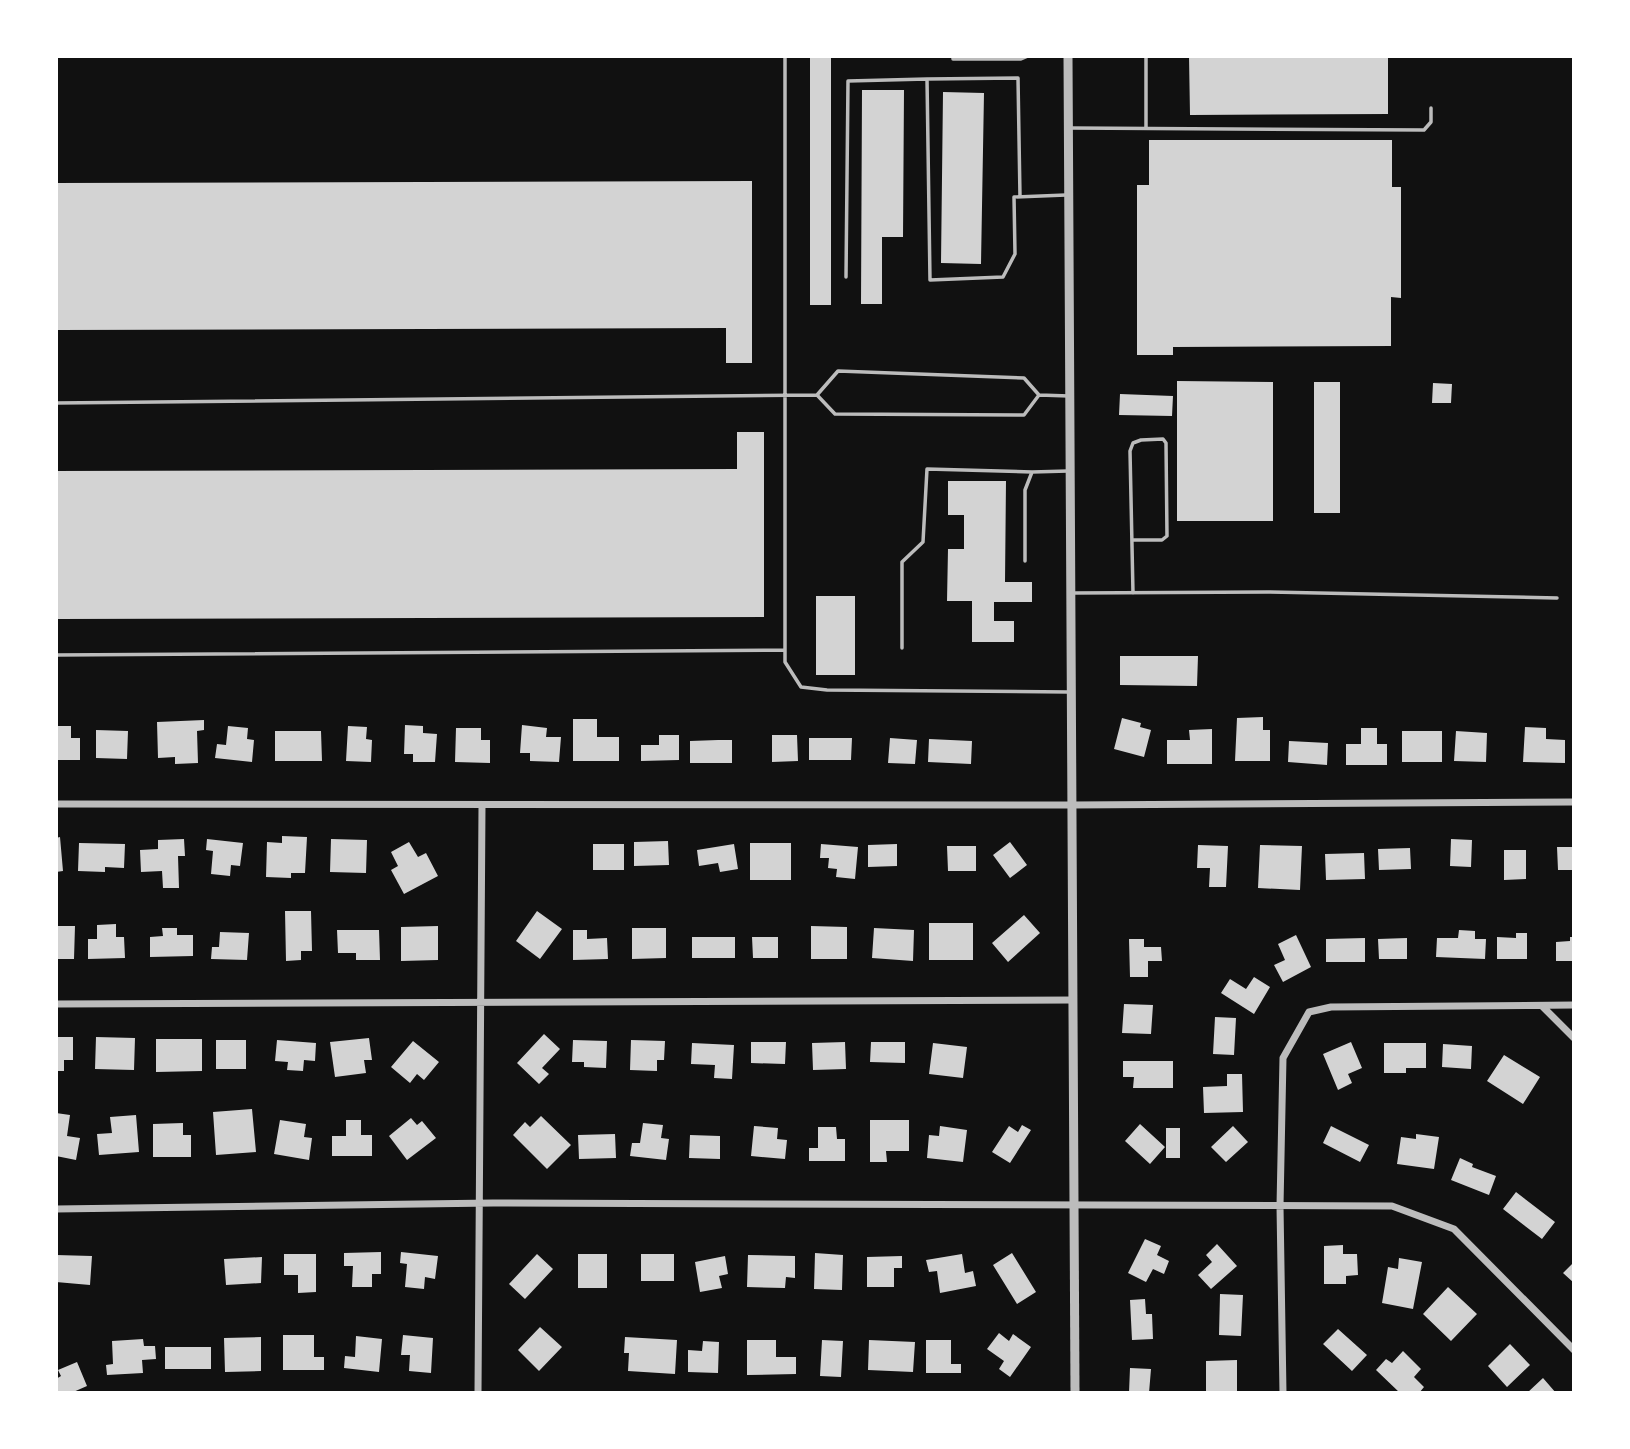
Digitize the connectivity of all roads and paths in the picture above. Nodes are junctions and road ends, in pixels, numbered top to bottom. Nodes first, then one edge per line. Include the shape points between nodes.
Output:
1 (785, 56) edge
2 (953, 56) edge
3 (1027, 56) edge
4 (1068, 56) edge
5 (1146, 56) edge
6 (927, 79) junction
7 (1430, 108) dead end
8 (1068, 128) junction
9 (1146, 128) junction
10 (1069, 195) junction
11 (1020, 197) junction
12 (846, 277) dead end
13 (817, 395) junction
14 (1038, 395) junction
15 (784, 396) junction
16 (1070, 396) junction
17 (56, 402) edge
18 (1070, 471) junction
19 (1032, 472) junction
20 (1132, 540) junction
21 (1025, 561) dead end
22 (1071, 593) junction
23 (1133, 593) junction
24 (1557, 598) dead end
25 (902, 648) dead end
26 (785, 650) junction
27 (56, 655) edge
28 (1071, 692) junction
29 (1574, 802) edge
30 (56, 804) edge
31 (1072, 805) junction
32 (482, 806) junction
33 (1073, 1000) junction
34 (480, 1002) junction
35 (56, 1004) edge
36 (1542, 1005) junction
37 (1574, 1005) edge
38 (1574, 1038) edge
39 (481, 1203) junction
40 (1074, 1204) junction
41 (1280, 1206) junction
42 (56, 1209) edge
43 (1574, 1350) edge
44 (478, 1393) edge
45 (1076, 1393) edge
46 (1283, 1393) edge

1 - 15 lane
2 - 3 lane
4 - 8 street
5 - 9 lane
6 - 11 lane via 1018,78
6 - 11 lane via 930,280 1003,276 1015,254 1014,197
6 - 12 lane via 848,80
7 - 9 lane via 1431,122 1423,130
8 - 9 lane
8 - 10 street
10 - 11 lane
10 - 16 street
13 - 14 lane via 835,414 1011,415 1024,415
13 - 14 lane via 838,371 1024,378
13 - 15 lane
14 - 16 lane
15 - 17 lane
15 - 26 lane
16 - 18 street
18 - 19 lane
18 - 22 street
19 - 21 lane via 1025,490
19 - 25 lane via 927,470 923,542 902,562
20 - 20 lane via 1130,452 1133,443 1163,439 1167,536 1163,540
20 - 23 lane
22 - 23 lane
22 - 28 street
23 - 24 lane
26 - 27 lane
26 - 28 lane via 785,662 801,687
28 - 31 street
29 - 31 street
30 - 32 street
31 - 32 street
31 - 33 street
32 - 34 street
33 - 34 street
33 - 40 street
34 - 35 street
34 - 39 street
36 - 37 street
36 - 38 street
36 - 41 street via 1331,1007 1309,1012 1283,1058
39 - 40 street
39 - 42 street
39 - 44 street
40 - 41 street
40 - 45 street
41 - 43 street via 1392,1206 1454,1229
41 - 46 street

